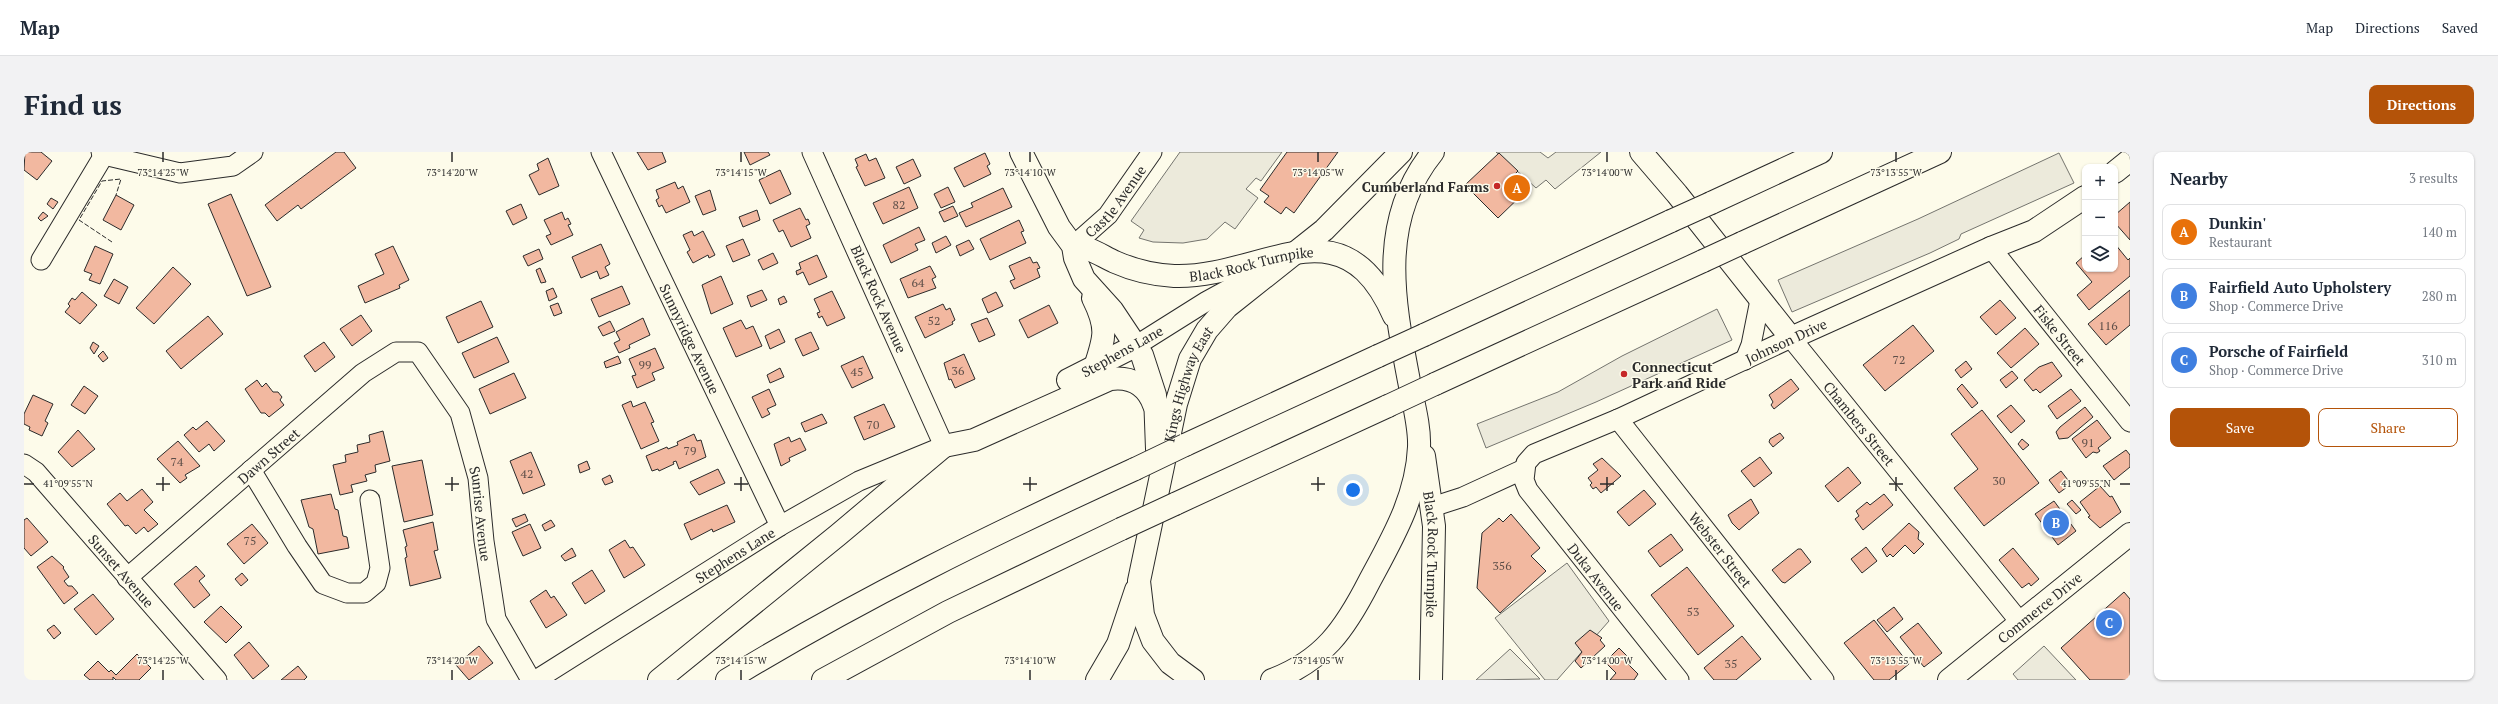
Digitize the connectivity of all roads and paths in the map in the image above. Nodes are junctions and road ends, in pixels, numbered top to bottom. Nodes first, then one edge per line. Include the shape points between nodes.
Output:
1 (253, 152) edge
2 (601, 152) edge
3 (812, 152) edge
4 (1021, 152) edge
5 (1152, 152) edge
6 (1401, 152) edge
7 (1433, 152) edge
8 (1641, 152) edge
9 (1821, 152) edge
10 (1940, 152) edge
11 (102, 153) edge
12 (2130, 160) edge
13 (2118, 170) edge
14 (2082, 199) edge
15 (1073, 246) junction
16 (1991, 248) junction
17 (1298, 252) junction
18 (41, 260) dead end
19 (1084, 279) junction
20 (1760, 300) junction
21 (1398, 326) junction
22 (1791, 338) junction
23 (1137, 344) junction
24 (418, 352) joint
25 (1745, 360) junction
26 (1095, 367) junction
27 (1156, 410) junction
28 (1618, 418) junction
29 (2130, 422) edge
30 (1418, 430) junction
31 (944, 446) junction
32 (24, 464) edge
33 (1524, 469) junction
34 (251, 470) junction
35 (1166, 499) junction
36 (370, 500) dead end
37 (1432, 507) junction
38 (780, 526) junction
39 (2130, 534) edge
40 (127, 578) junction
41 (1139, 581) junction
42 (2020, 622) junction
43 (217, 680) edge
44 (531, 680) edge
45 (536, 680) edge
46 (659, 680) edge
47 (727, 680) edge
48 (823, 680) edge
49 (1097, 680) edge
50 (1193, 680) edge
51 (1272, 680) edge
52 (1431, 680) edge
53 (1678, 680) edge
54 (1824, 680) edge
55 (1949, 680) edge

1 - 11 street via 234,166 180,173
2 - 38 street, Sunnyridge Avenue
3 - 31 street, Black Rock Avenue
4 - 15 main road via 1059,226
5 - 15 street, Castle Avenue via 1108,215
6 - 17 main road, Kings Highway East via 1324,230
7 - 21 main road via 1409,195 1396,238 1393,282
8 - 20 main road, Chambers Street
9 - 47 main road, bridge via 981,540 888,587
10 - 35 main road, bridge via 1388,406
11 - 18 street
12 - 13 main road
14 - 16 main road, Johnson Drive via 2034,231
15 - 17 main road, Black Rock Turnpike via 1094,250 1129,267 1174,276 1203,274
15 - 19 main road
16 - 22 main road, Johnson Drive
16 - 29 street, Fiske Street
17 - 21 main road, Black Rock Turnpike via 1333,252 1352,262 1368,276 1385,298
17 - 23 street, Stephens Lane
17 - 35 main road, Kings Highway East via 1227,307 1198,344 1180,387
19 - 23 main road via 1112,310
19 - 26 main road via 1105,327
20 - 22 main road, Chambers Street
20 - 25 street via 1751,345
21 - 30 main road
22 - 25 street, Johnson Drive
22 - 42 street, Chambers Street
23 - 26 main road, Stephens Lane
23 - 27 main road via 1148,368
24 - 34 street, Dawn Street via 396,352 363,373
24 - 44 street, Sunrise Avenue via 460,413 478,478 484,541 496,619
25 - 28 street, Johnson Drive
26 - 31 main road, Stephens Lane via 966,429
27 - 31 main road, Stephens Lane via 1148,393 1137,383 1124,378 1110,379 974,440
27 - 35 main road
28 - 33 street, Johnson Drive via 1534,454
28 - 54 street, Webster Street
30 - 37 main road, Black Rock Turnpike
30 - 51 main road via 1417,468 1407,505 1352,614 1335,638 1313,659
31 - 38 street, Stephens Lane via 859,481
31 - 46 main road
32 - 40 street, Sunset Avenue via 36,472
33 - 37 street, Johnson Drive via 1463,497
33 - 53 street, Duka Avenue via 1528,490
34 - 36 street via 323,584 347,594 364,594 376,583 380,568
34 - 40 street, Dawn Street
35 - 41 main road, Kings Highway East
35 - 48 main road, bridge via 1121,529 955,608
37 - 52 main road, Black Rock Turnpike via 1434,546
38 - 45 street, Stephens Lane
39 - 42 main road, Commerce Drive
40 - 43 street, Sunset Avenue
41 - 49 main road via 1118,644
41 - 50 main road, Kings Highway East via 1143,615 1153,640 1170,663
42 - 55 main road, Commerce Drive

